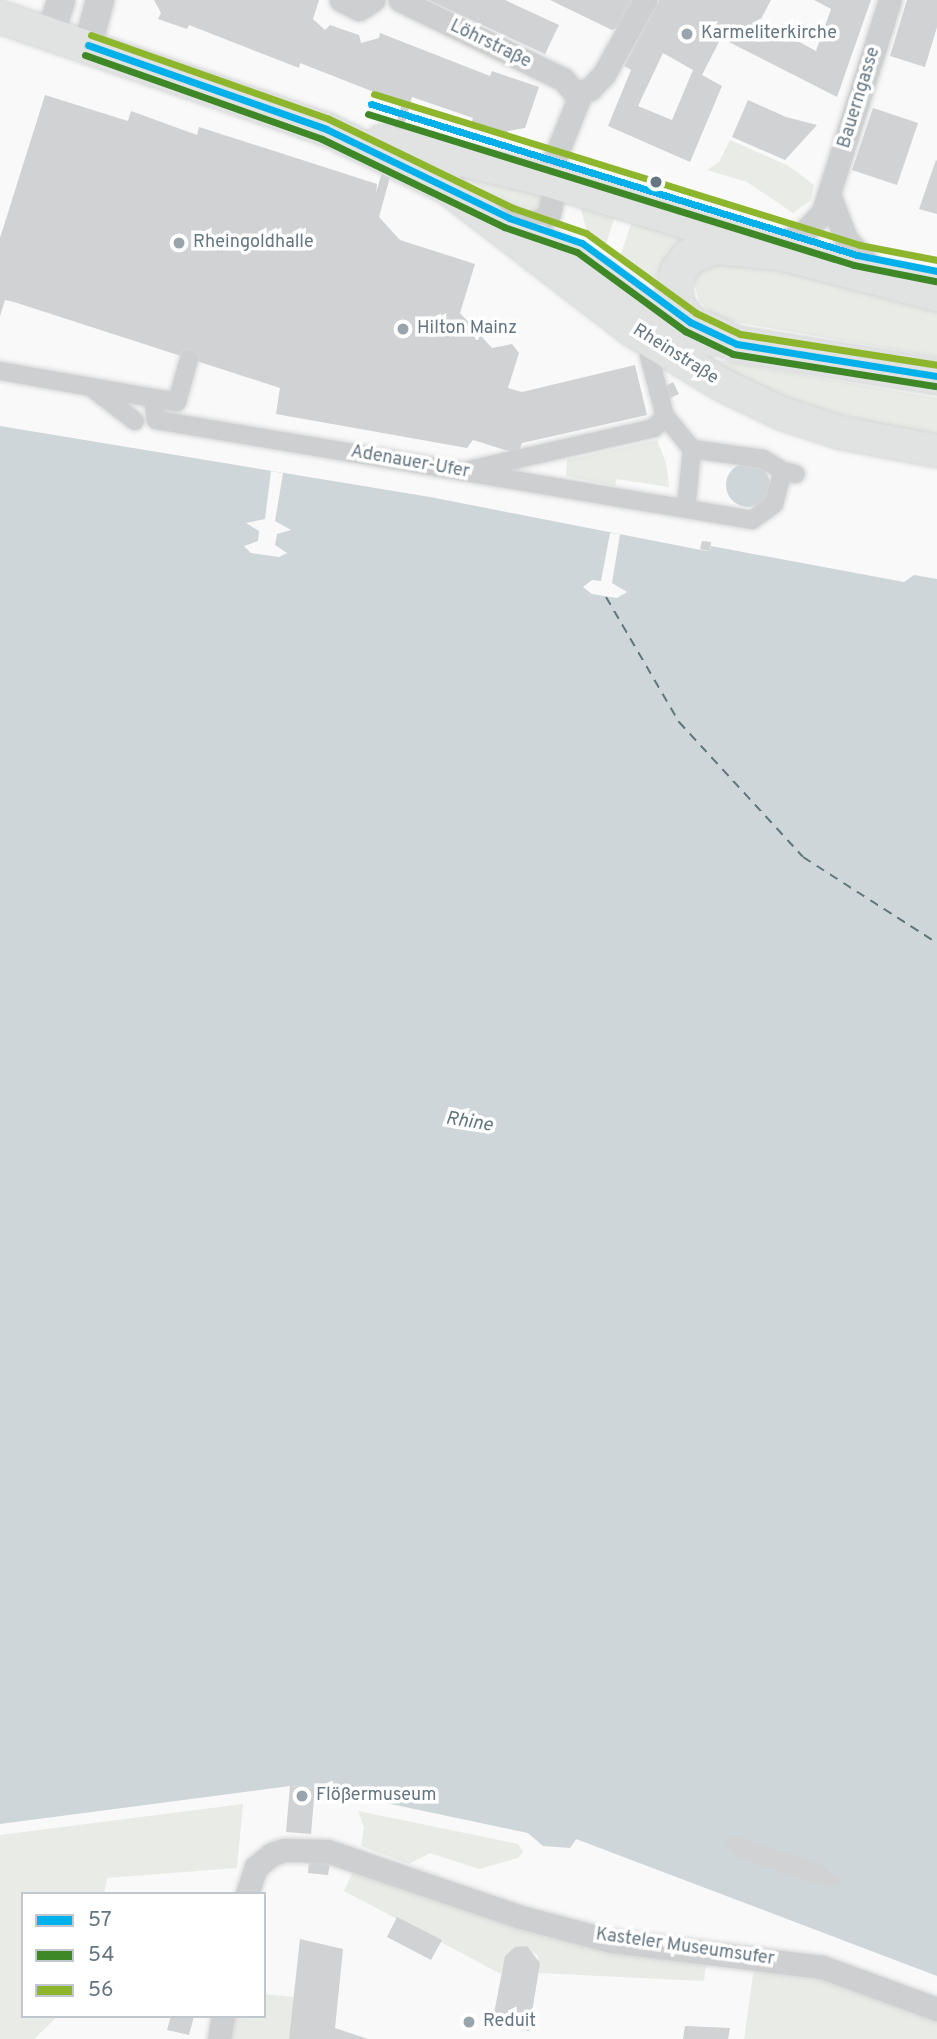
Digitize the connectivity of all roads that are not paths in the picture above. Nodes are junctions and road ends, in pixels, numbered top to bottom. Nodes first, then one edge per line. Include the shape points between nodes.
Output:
1 (61, 0) edge
2 (100, 0) edge
3 (341, 0) edge
4 (373, 0) edge
5 (400, 0) edge
6 (645, 0) edge
7 (890, 0) edge
8 (0, 17) edge
9 (51, 33) junction
10 (88, 45) junction
11 (577, 93) junction
12 (326, 129) junction
13 (546, 180) junction
14 (830, 197) junction
15 (517, 227) junction
16 (775, 251) junction
17 (883, 280) junction
18 (937, 293) edge
19 (737, 344) junction
20 (649, 356) dead end
21 (189, 359) dead end
22 (0, 371) edge
23 (937, 376) edge
24 (93, 389) junction
25 (153, 398) junction
26 (135, 421) dead end
27 (659, 422) junction
28 (692, 449) junction
29 (937, 451) edge
30 (463, 472) junction
31 (686, 509) junction
32 (248, 1892) edge
33 (937, 2009) edge
34 (223, 2018) edge
35 (219, 2039) edge

1 - 9 street
2 - 10 street
3 - 4 street via 359,9
5 - 11 street, Löhrstraße via 563,79
6 - 11 street via 596,85
7 - 14 street, Bauerngasse
8 - 9 main road, Rheinstraße
9 - 10 main road, Rheinstraße
10 - 12 main road, Rheinstraße
11 - 13 street via 577,110
12 - 13 main road, Rheinstraße
12 - 15 main road, Rheinstraße via 449,188
13 - 15 street via 553,195 552,209
13 - 16 main road, Rheinstraße
14 - 16 street, Bauerngasse via 803,233
14 - 17 street via 846,239
15 - 19 main road via 578,259 677,330
15 - 29 main road, Rheinstraße via 651,343 742,396 842,433
16 - 17 main road, Rheinstraße
16 - 19 main road, Rheinstraße via 706,247 689,256 678,270 673,289 682,315 699,328
17 - 18 main road, Rheinstraße
19 - 23 main road, Rheinstraße
20 - 27 street
21 - 25 street via 177,402
22 - 24 street
24 - 25 street
24 - 26 street
25 - 30 street, Adenauer-Ufer via 156,420
27 - 28 street
27 - 30 street
28 - 31 street
28 - 31 street, Adenauer-Ufer via 763,458 789,473 774,504 761,517 752,520
30 - 31 street, Adenauer-Ufer
32 - 33 street, Kasteler Museumsufer via 256,1867 272,1854 327,1851 612,1941 822,1967
34 - 35 street

